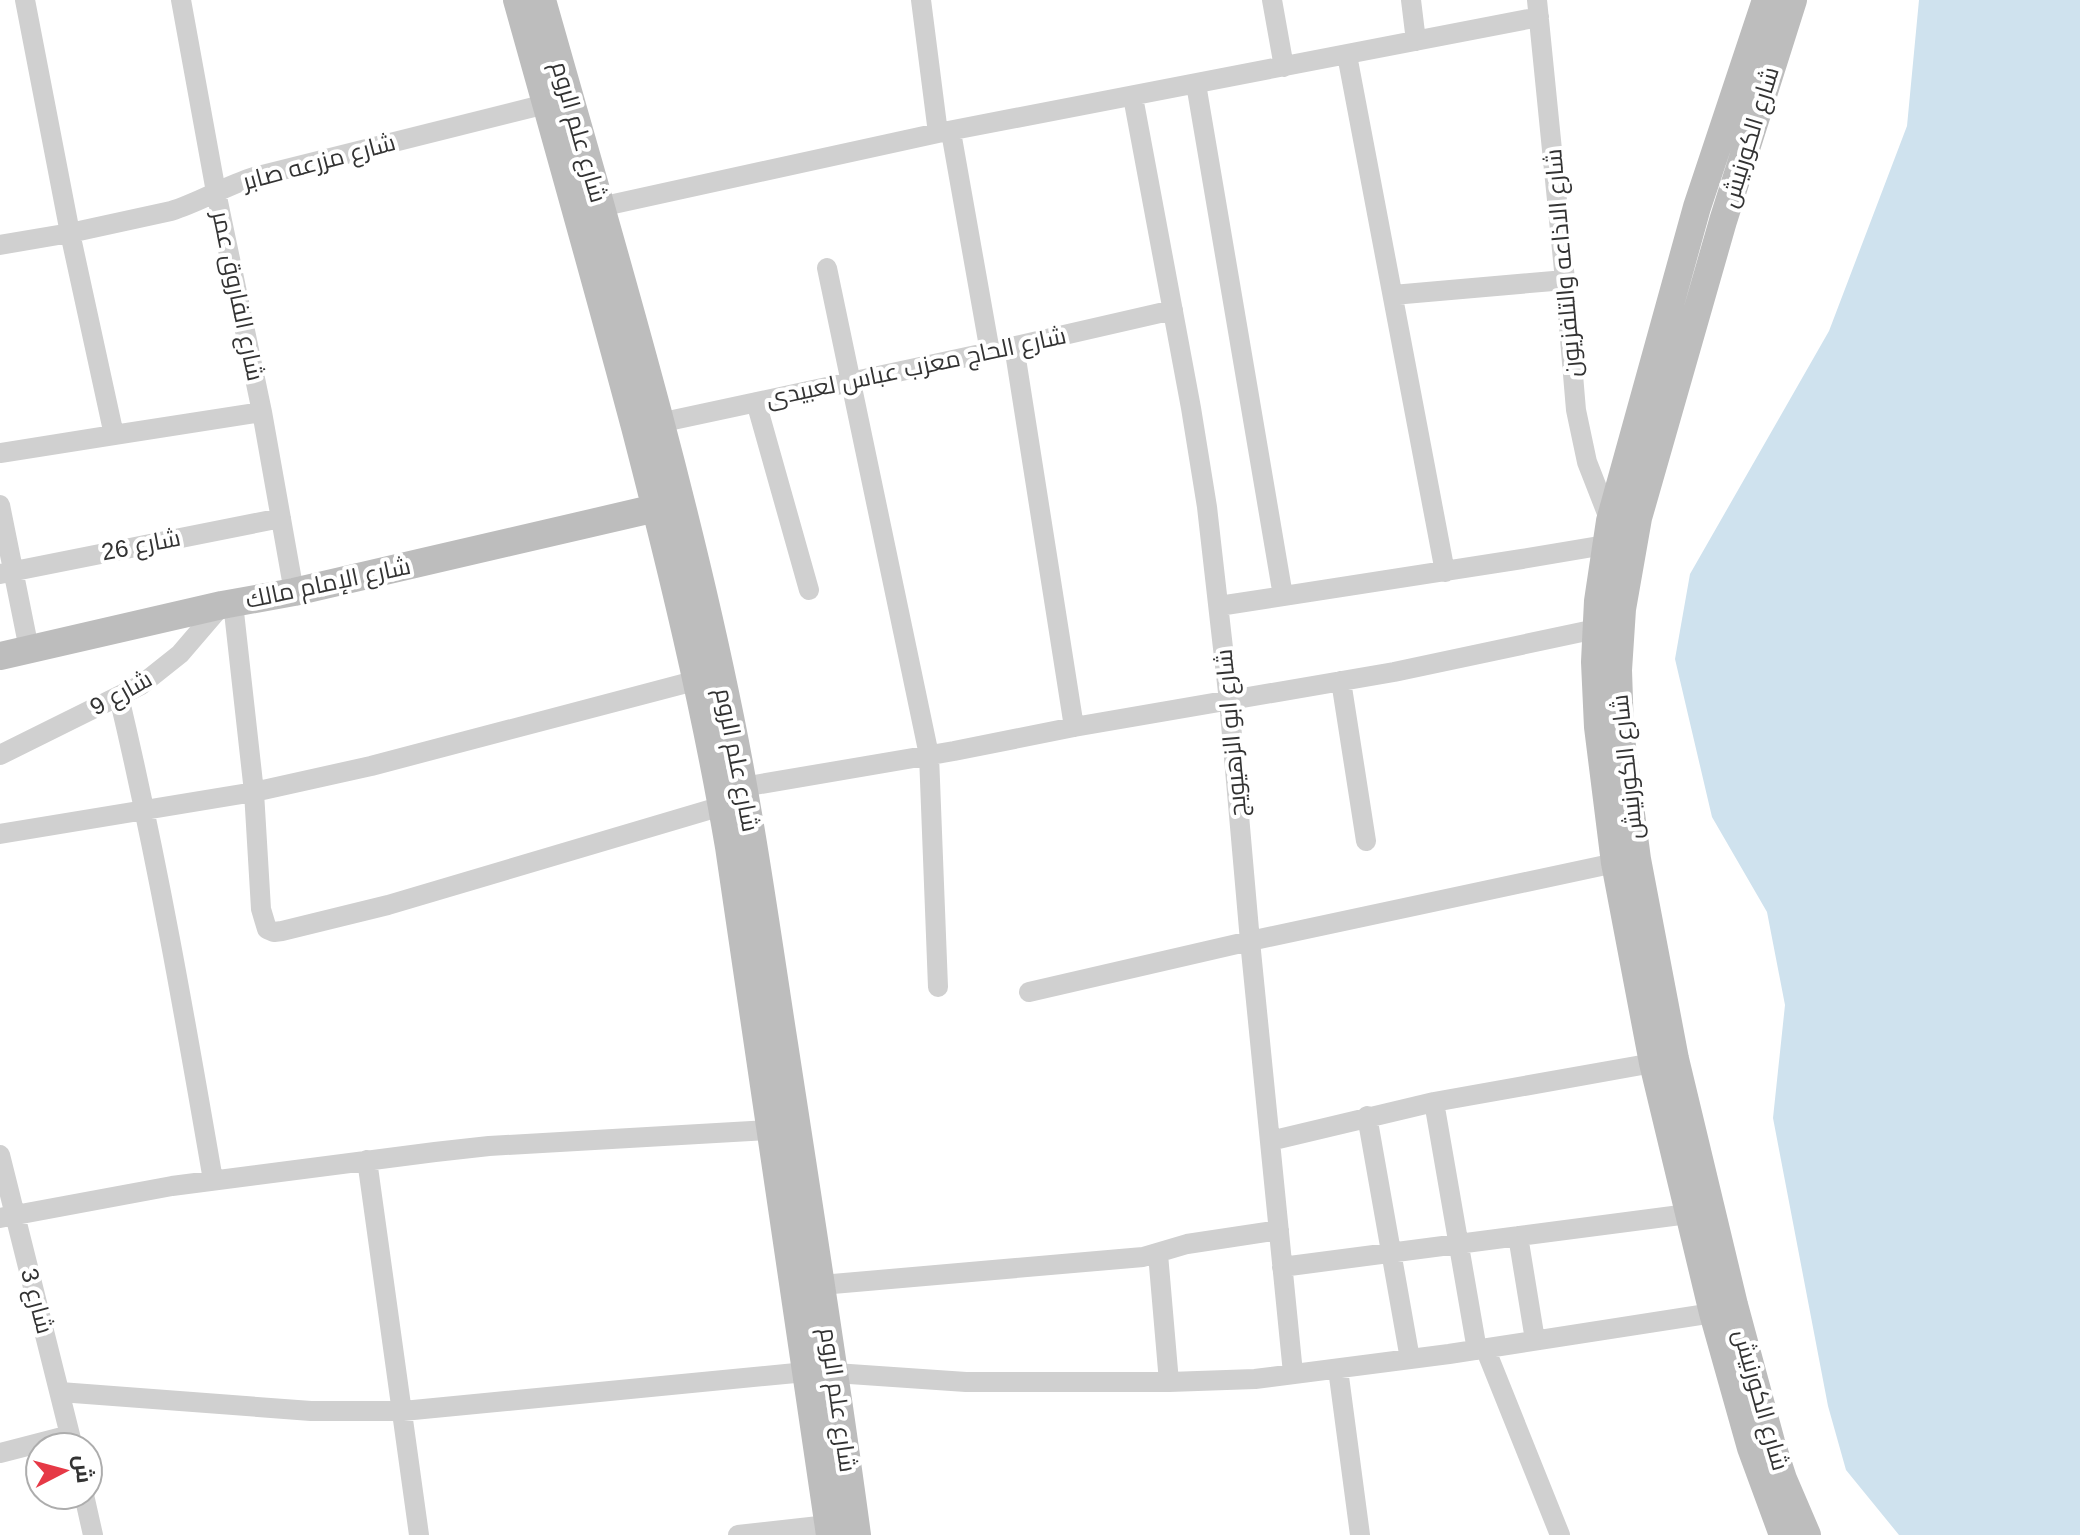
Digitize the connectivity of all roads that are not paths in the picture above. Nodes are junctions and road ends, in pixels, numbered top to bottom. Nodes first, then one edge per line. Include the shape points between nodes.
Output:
1 (25, 0) edge
2 (181, 0) edge
3 (517, 0) edge
4 (542, 0) edge
5 (921, 0) edge
6 (1272, 0) edge
7 (1411, 0) edge
8 (1766, 0) edge
9 (1793, 0) edge
10 (1538, 9) edge
11 (1416, 41) junction
12 (1347, 55) junction
13 (1284, 67) junction
14 (1196, 84) junction
15 (1133, 97) junction
16 (546, 104) junction
17 (944, 132) junction
18 (216, 192) junction
19 (600, 207) junction
20 (70, 233) junction
21 (0, 245) edge
22 (827, 268) dead end
23 (608, 280) junction
24 (1565, 280) junction
25 (1393, 295) junction
26 (1173, 310) junction
27 (1014, 346) junction
28 (990, 352) junction
29 (850, 382) junction
30 (756, 402) junction
31 (262, 412) junction
32 (659, 423) junction
33 (114, 435) junction
34 (0, 453) edge
35 (0, 505) edge
36 (656, 508) junction
37 (281, 518) junction
38 (1616, 524) junction
39 (7, 572) edge
40 (1445, 572) junction
41 (809, 590) dead end
42 (294, 592) junction
43 (1283, 596) junction
44 (228, 604) junction
45 (1219, 606) junction
46 (1596, 629) junction
47 (29, 649) junction
48 (0, 656) edge
49 (698, 680) junction
50 (1341, 681) junction
51 (119, 697) junction
52 (1229, 701) junction
53 (1074, 727) junction
54 (0, 755) edge
55 (929, 755) junction
56 (743, 787) junction
57 (254, 792) junction
58 (722, 806) junction
59 (146, 809) junction
60 (0, 834) edge
61 (1366, 841) dead end
62 (1615, 863) junction
63 (1250, 941) junction
64 (762, 987) junction
65 (938, 987) dead end
66 (1029, 992) dead end
67 (1653, 1063) junction
68 (1434, 1102) junction
69 (1367, 1116) junction
70 (770, 1130) junction
71 (1270, 1141) junction
72 (0, 1155) edge
73 (367, 1160) junction
74 (213, 1180) junction
75 (1688, 1214) junction
76 (7, 1216) edge
77 (1279, 1230) junction
78 (1518, 1236) junction
79 (1458, 1244) junction
80 (1392, 1253) junction
81 (1158, 1254) junction
82 (1282, 1267) junction
83 (821, 1285) junction
84 (1713, 1313) junction
85 (1535, 1340) junction
86 (1481, 1349) junction
87 (1410, 1359) junction
88 (1338, 1369) junction
89 (806, 1372) junction
90 (835, 1373) junction
91 (1293, 1373) junction
92 (1169, 1382) junction
93 (60, 1392) junction
94 (403, 1411) junction
95 (70, 1431) edge
96 (24, 1449) edge
97 (0, 1453) edge
98 (88, 1511) edge
99 (829, 1530) edge
100 (93, 1535) edge
101 (419, 1535) edge
102 (738, 1535) edge
103 (857, 1535) edge
104 (1360, 1535) edge
105 (1560, 1535) edge
106 (1783, 1535) edge
107 (1807, 1535) edge

1 - 20 street
2 - 18 street, شارع الفاروق عمر
3 - 16 street, شارع علم الروم
4 - 19 street, شارع علم الروم
5 - 17 street
6 - 13 street
7 - 11 street
8 - 38 street, شارع الكورنيش via 1697,207
9 - 38 street, شارع الكورنيش via 1723,221
10 - 11 street
10 - 24 street, شارع الاذاعه والتلفزيون
11 - 12 street
12 - 13 street
12 - 25 street
13 - 14 street
14 - 15 street
14 - 43 street
15 - 17 street
15 - 26 street, شارع ابو الزهيويج
16 - 18 street, شارع مزرعه صابر via 254,177
16 - 23 street, شارع علم الروم
17 - 19 street
17 - 28 street
18 - 20 street, شارع مزرعه صابر via 179,209
18 - 31 street, شارع الفاروق عمر
19 - 23 street, شارع علم الروم
20 - 21 street, شارع مزرعه صابر
20 - 33 street
22 - 29 street
23 - 32 street, شارع علم الروم
23 - 36 street, شارع علم الروم
24 - 25 street
24 - 38 street, شارع الاذاعه والتلفزيون via 1576,410 1587,462
25 - 40 street
26 - 27 street, شارع الحاج معزب عباس لعبيدى
26 - 45 street, شارع ابو الزهيويج
27 - 28 street, شارع الحاج معزب عباس لعبيدى
27 - 53 street
28 - 29 street, شارع الحاج معزب عباس لعبيدى
29 - 30 street, شارع الحاج معزب عباس لعبيدى
29 - 55 street
30 - 32 street, شارع الحاج معزب عباس لعبيدى
30 - 41 street
31 - 33 street
31 - 37 street, شارع الفاروق عمر
32 - 56 street, شارع علم الروم
33 - 34 street
35 - 39 street
36 - 42 street, شارع الإمام مالك
36 - 49 street, شارع علم الروم
37 - 39 street, شارع 26
37 - 42 street, شارع الفاروق عمر
38 - 40 street
38 - 46 street, شارع الكورنيش
38 - 107 street, شارع الكورنيش via 1622,609 1620,731 1637,859 1675,1059 1734,1305 1771,1442
39 - 47 street
40 - 43 street
42 - 44 street, شارع الإمام مالك
43 - 45 street
44 - 47 street, شارع الإمام مالك
44 - 51 street, شارع 9 via 180,654
44 - 57 street
45 - 52 street, شارع ابو الزهيويج
46 - 50 street
46 - 62 street, شارع الكورنيش via 1598,727
47 - 48 street, شارع الإمام مالك
49 - 57 street
49 - 58 street, شارع علم الروم
50 - 52 street
50 - 61 street
51 - 54 street, شارع 9
51 - 59 street
52 - 53 street
52 - 63 street, شارع ابو الزهيويج
53 - 55 street
55 - 56 street
55 - 65 street
56 - 64 street, شارع علم الروم
57 - 58 street via 261,909 267,929 274,932 388,905
57 - 59 street
58 - 64 street, شارع علم الروم
59 - 60 street
59 - 74 street
62 - 63 street
62 - 67 street, شارع الكورنيش
63 - 66 street
63 - 71 street, شارع ابو الزهيويج
64 - 70 street, شارع علم الروم
64 - 83 street, شارع علم الروم
67 - 68 street
67 - 75 street, شارع الكورنيش
68 - 69 street
68 - 79 street
69 - 71 street
69 - 80 street
70 - 73 street via 489,1146
70 - 89 street, شارع علم الروم
71 - 77 street, شارع ابو الزهيويج
72 - 76 street, شارع 3
73 - 74 street
73 - 94 street
74 - 76 street
75 - 78 street
75 - 84 street, شارع الكورنيش
76 - 93 street, شارع 3
77 - 81 street via 1187,1244
77 - 82 street, شارع ابو الزهيويج
78 - 79 street
78 - 85 street
79 - 80 street
79 - 86 street
80 - 82 street
80 - 87 street
81 - 83 street
81 - 92 street
82 - 91 street, شارع ابو الزهيويج
83 - 90 street, شارع علم الروم
84 - 85 street
84 - 106 street, شارع الكورنيش via 1751,1448
85 - 86 street
86 - 87 street
86 - 105 street
87 - 88 street
88 - 91 street
88 - 104 street
89 - 94 street
89 - 99 street, شارع علم الروم
90 - 92 street via 966,1382
90 - 103 street, شارع علم الروم
91 - 92 street
93 - 94 street via 311,1411
93 - 95 street, شارع 3
94 - 101 street
96 - 97 street
98 - 100 street
99 - 102 street

